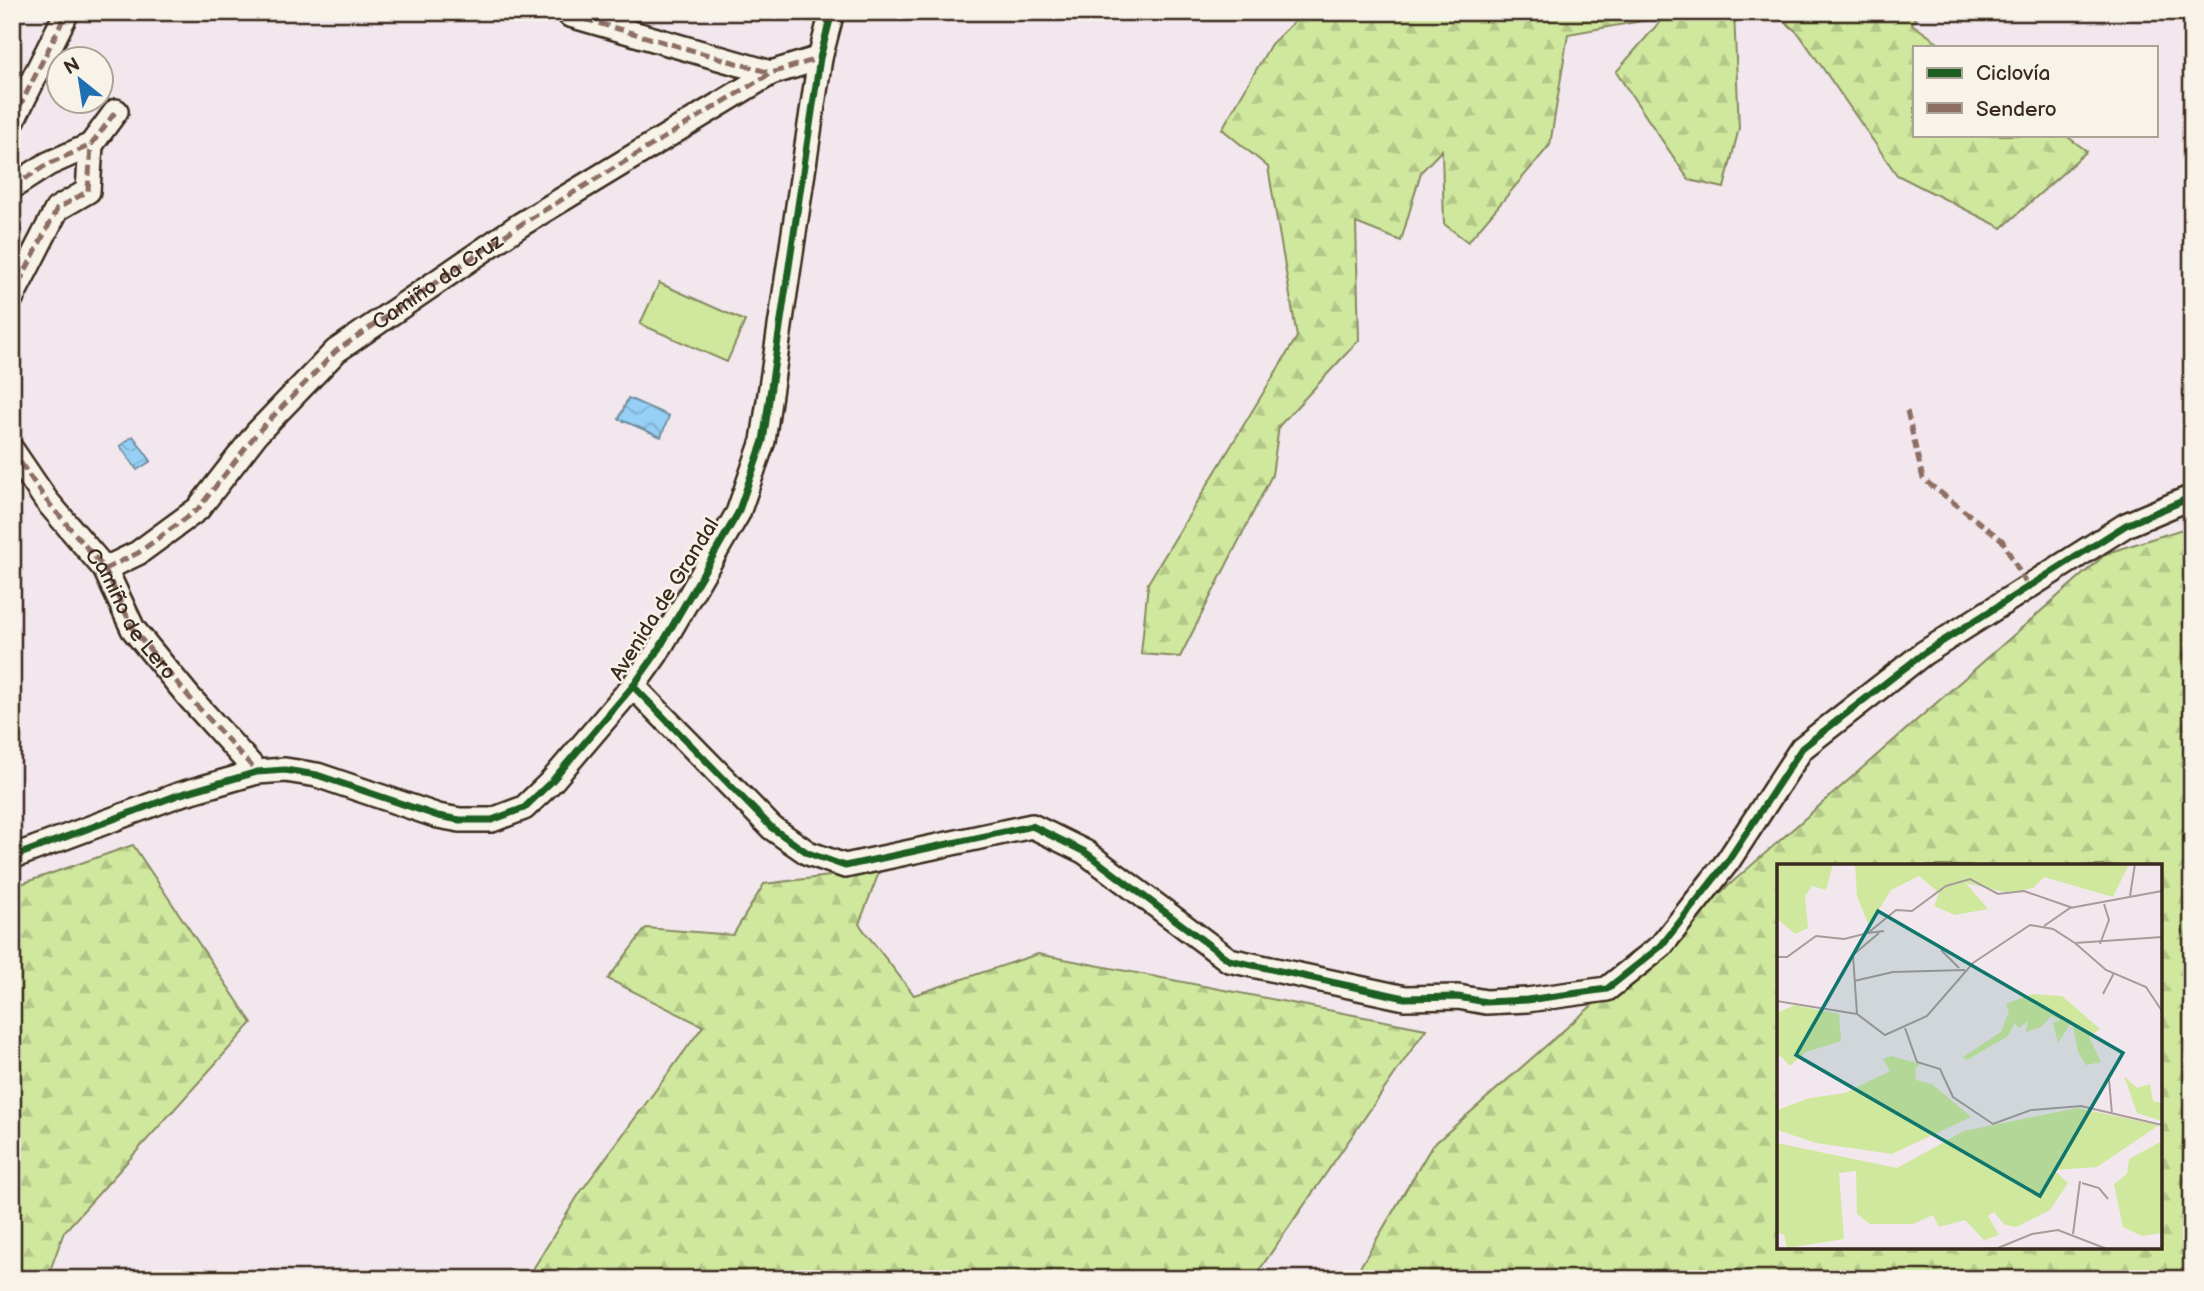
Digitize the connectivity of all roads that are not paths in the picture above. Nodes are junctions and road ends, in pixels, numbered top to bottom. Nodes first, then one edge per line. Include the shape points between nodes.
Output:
1 (67, 12) edge
2 (832, 12) edge
3 (570, 15) dead end
4 (820, 58) junction
5 (771, 73) junction
6 (112, 116) edge
7 (12, 122) edge
8 (91, 145) junction
9 (12, 187) edge
10 (12, 297) edge
11 (12, 450) edge
12 (2192, 497) edge
13 (105, 569) junction
14 (633, 686) junction
15 (257, 772) junction
16 (12, 857) edge

1 - 7 street
2 - 4 street, Avenida de Grandal
3 - 5 street
4 - 5 street, Camiño da Cruz
4 - 14 street, Avenida de Grandal via 756,465 738,513
5 - 13 street, Camiño da Cruz via 520,225 337,351 257,433 198,509 138,553
6 - 8 street
8 - 9 street
8 - 10 street via 88,191 57,209
11 - 13 street, Camiño de Lero via 46,500
12 - 14 street via 2126,525 1936,646 1802,748 1728,861 1661,946 1607,989 1527,1000 1405,998 1229,960 1084,852 1032,827 845,866 808,853 772,828
13 - 15 street, Camiño de Lero via 133,629
14 - 15 street, Avenida de Grandal via 539,794 524,808 492,820 438,816 317,775
15 - 16 street, Avenida de Grandal via 178,795

